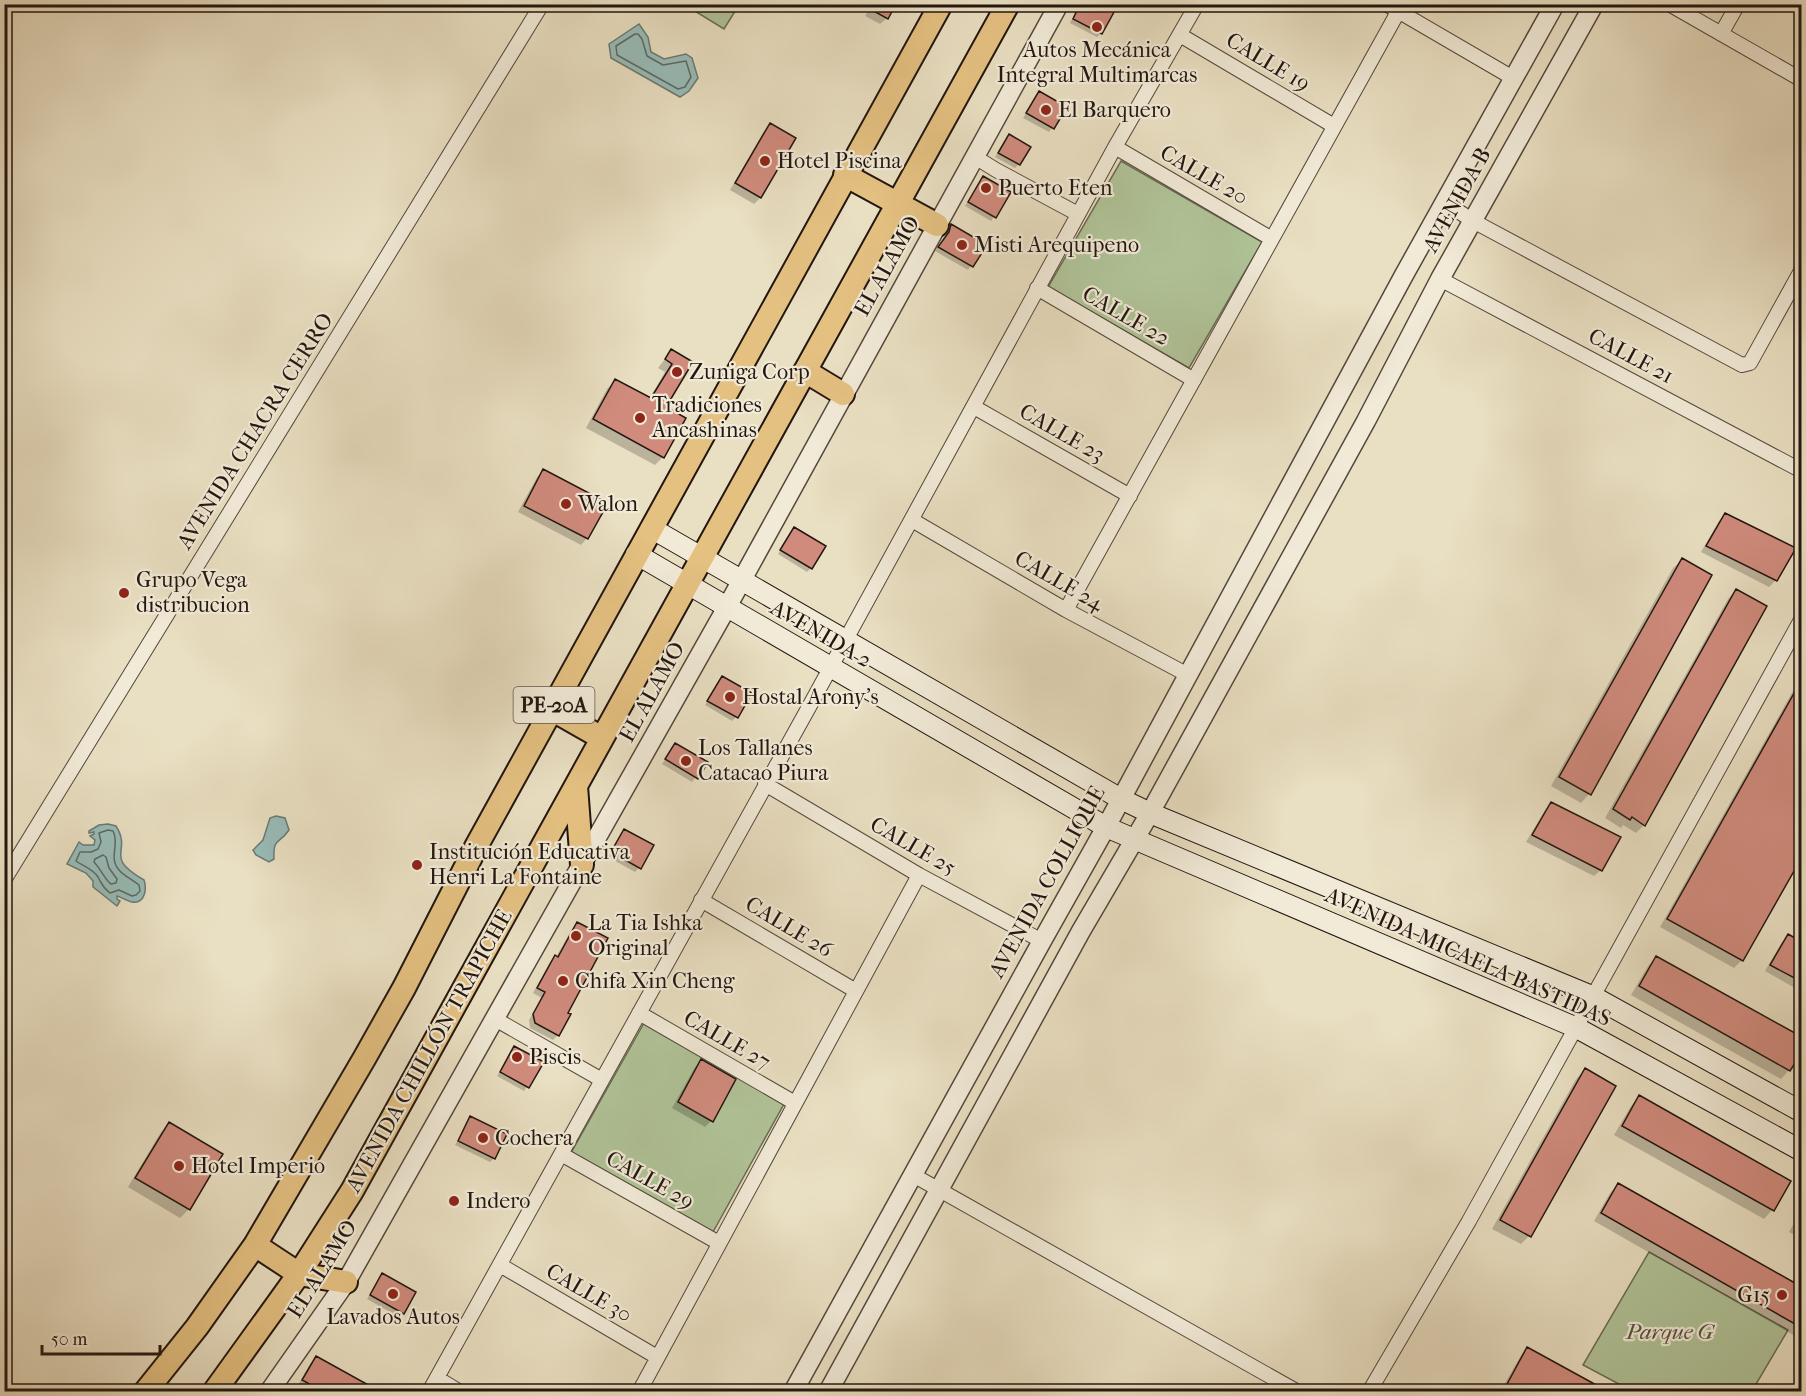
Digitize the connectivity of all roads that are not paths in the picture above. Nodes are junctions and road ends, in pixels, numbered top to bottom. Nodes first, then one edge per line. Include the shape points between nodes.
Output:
1 (542, 4) edge
2 (941, 4) edge
3 (1008, 4) edge
4 (1059, 4) edge
5 (1197, 4) edge
6 (1555, 4) edge
7 (1594, 4) edge
8 (1669, 4) edge
9 (1738, 4) edge
10 (1392, 8) edge
11 (1721, 34) junction
12 (1180, 35) junction
13 (1513, 78) junction
14 (1802, 80) edge
15 (1334, 126) junction
16 (1115, 147) junction
17 (975, 157) junction
18 (845, 175) junction
19 (1446, 203) junction
20 (897, 204) junction
21 (1078, 214) junction
22 (1473, 221) junction
23 (937, 225) junction
24 (1272, 239) junction
25 (1802, 269) edge
26 (1440, 279) junction
27 (1037, 288) junction
28 (805, 371) junction
29 (1194, 380) junction
30 (843, 394) junction
31 (1340, 394) joint
32 (974, 407) junction
33 (1802, 471) edge
34 (1130, 496) junction
35 (912, 520) junction
36 (651, 528) junction
37 (636, 554) junction
38 (702, 556) junction
39 (741, 579) junction
40 (687, 584) junction
41 (727, 607) junction
42 (1066, 610) junction
43 (1802, 618) edge
44 (845, 640) junction
45 (830, 667) junction
46 (1188, 675) junction
47 (552, 709) junction
48 (602, 738) junction
49 (765, 784) junction
50 (576, 786) junction
51 (1121, 799) junction
52 (1150, 813) junction
53 (1106, 827) junction
54 (1134, 840) junction
55 (1227, 845) junction
56 (582, 865) junction
57 (919, 874) junction
58 (1219, 875) junction
59 (4, 880) edge
60 (701, 900) junction
61 (1380, 908) junction
62 (1366, 938) junction
63 (1042, 941) junction
64 (856, 991) junction
65 (1594, 997) junction
66 (639, 1013) junction
67 (495, 1019) junction
68 (1577, 1028) junction
69 (602, 1080) junction
70 (795, 1102) junction
71 (1801, 1112) edge
72 (1793, 1146) edge
73 (561, 1154) junction
74 (912, 1175) junction
75 (939, 1190) junction
76 (719, 1243) junction
77 (255, 1245) junction
78 (500, 1264) junction
79 (299, 1274) junction
80 (346, 1282) junction
81 (657, 1357) junction
82 (437, 1378) junction
83 (145, 1392) edge
84 (214, 1392) edge
85 (269, 1392) edge
86 (429, 1392) edge
87 (460, 1392) edge
88 (639, 1392) edge
89 (793, 1392) edge
90 (828, 1392) edge
91 (1298, 1392) edge
92 (1368, 1392) edge

1 - 59 street, AVENIDA CHACRA CERRO
2 - 18 main road, PE-20A
3 - 20 main road, AVENIDA CHILLÓN TRAPICHE / PE-20A
4 - 17 street, EL ALAMO
5 - 12 street
6 - 13 street, AVENIDA B
7 - 22 street, AVENIDA B
8 - 11 street
9 - 11 street
10 - 13 street
10 - 15 street
11 - 14 street
12 - 15 street, CALLE 19
12 - 16 street
13 - 19 street, AVENIDA B
15 - 24 street
16 - 21 street
16 - 24 street, CALLE 20
17 - 21 street
17 - 23 street, EL ALAMO
18 - 20 main road
18 - 36 main road, PE-20A
19 - 22 street
19 - 31 street, AVENIDA B
20 - 23 main road
20 - 28 main road, AVENIDA CHILLÓN TRAPICHE / PE-20A
21 - 27 street
22 - 25 street via 1742,365 1750,363
22 - 26 street, AVENIDA B
23 - 30 street, EL ALAMO
24 - 29 street
26 - 33 street, CALLE 21
26 - 52 street, AVENIDA B
27 - 29 street, CALLE 22
27 - 32 street
28 - 30 main road
28 - 38 main road, AVENIDA CHILLÓN TRAPICHE / PE-20A
29 - 34 street
30 - 39 street, EL ALAMO
31 - 46 street, AVENIDA COLLIQUE
32 - 34 street, CALLE 23
32 - 35 street
34 - 42 street
35 - 42 street, CALLE 24
35 - 44 street
36 - 37 main road, PE-20A
36 - 38 main road, AVENIDA 2
37 - 40 main road, AVENIDA 2
37 - 47 main road, PE-20A
38 - 39 main road, AVENIDA 2
38 - 40 main road, AVENIDA CHILLÓN TRAPICHE / PE-20A
39 - 41 street, EL ALAMO
39 - 44 main road, AVENIDA 2
40 - 41 main road, AVENIDA 2
40 - 48 main road, AVENIDA CHILLÓN TRAPICHE / PE-20A
41 - 45 main road, AVENIDA 2
41 - 56 street, EL ALAMO
42 - 46 street, CALLE 24
43 - 65 street
44 - 45 street
44 - 51 main road, AVENIDA 2
45 - 49 street
45 - 53 main road, AVENIDA 2
46 - 51 street, AVENIDA COLLIQUE
47 - 48 main road
47 - 77 main road, PE-20A via 404,988
48 - 50 main road, AVENIDA CHILLÓN TRAPICHE / PE-20A
49 - 57 street, CALLE 25
49 - 60 street
50 - 56 main road
50 - 79 main road, AVENIDA CHILLÓN TRAPICHE / PE-20A via 352,1191
51 - 52 main road, AVENIDA MICAELA BASTIDAS
51 - 53 street, AVENIDA COLLIQUE
52 - 54 street, AVENIDA B
52 - 55 main road, AVENIDA MICAELA BASTIDAS
53 - 54 main road, AVENIDA MICAELA BASTIDAS
53 - 63 street, AVENIDA COLLIQUE
54 - 58 main road, AVENIDA MICAELA BASTIDAS
54 - 75 street, AVENIDA B
55 - 58 main road via 1213,854 1213,867
55 - 61 main road, AVENIDA MICAELA BASTIDAS
56 - 67 street, EL ALAMO
57 - 63 street, CALLE 25
57 - 64 street
58 - 62 main road, AVENIDA MICAELA BASTIDAS
60 - 64 street, CALLE 26
60 - 66 street
61 - 62 main road
61 - 65 main road, AVENIDA MICAELA BASTIDAS
62 - 68 main road, AVENIDA MICAELA BASTIDAS
63 - 74 street, AVENIDA COLLIQUE
64 - 70 street
65 - 68 street
65 - 71 main road, AVENIDA MICAELA BASTIDAS
66 - 69 street
66 - 70 street, CALLE 27
67 - 69 street
67 - 80 street, EL ALAMO
68 - 72 main road, AVENIDA MICAELA BASTIDAS
68 - 92 street
69 - 73 street
70 - 76 street
71 - 72 main road
73 - 76 street, CALLE 29
73 - 78 street
74 - 75 street
74 - 89 street, AVENIDA COLLIQUE
75 - 90 street, AVENIDA B
75 - 91 street
76 - 81 street
77 - 79 main road
77 - 83 main road, PE-20A
78 - 81 street, CALLE 30
78 - 82 street
79 - 80 main road
79 - 84 main road, AVENIDA CHILLÓN TRAPICHE / PE-20A
80 - 85 street, EL ALAMO
81 - 88 street
82 - 86 street
82 - 87 street

